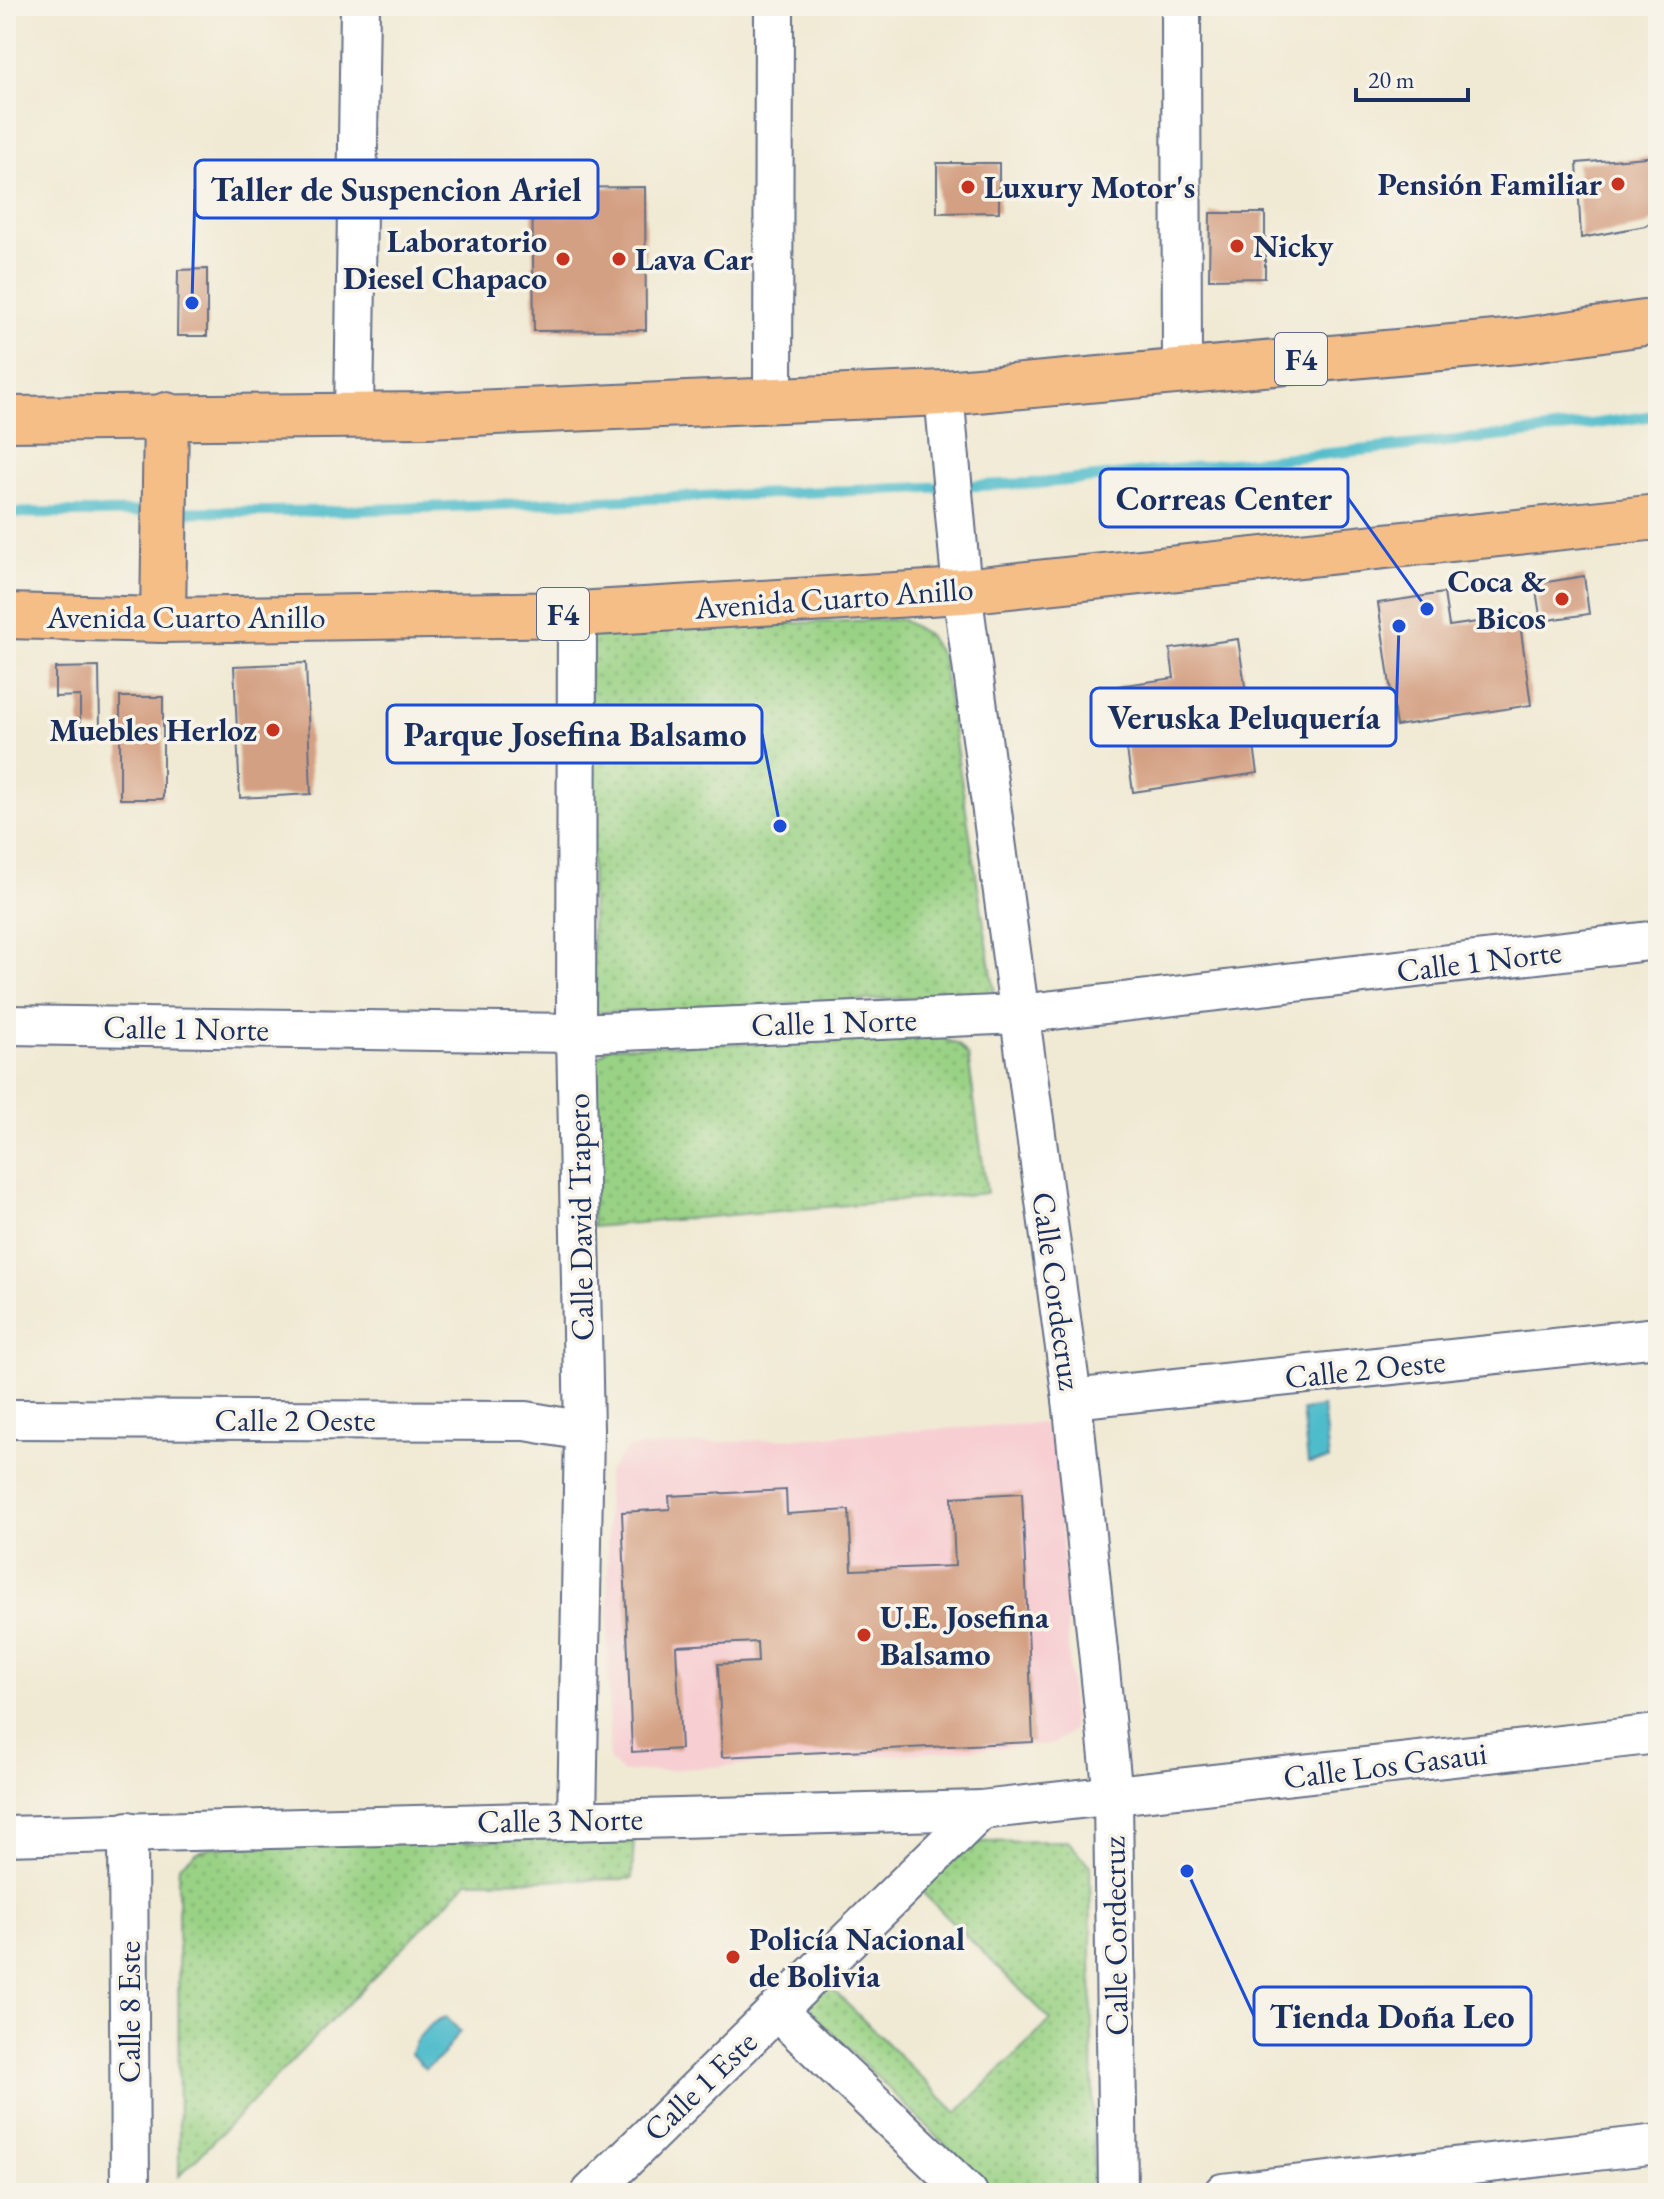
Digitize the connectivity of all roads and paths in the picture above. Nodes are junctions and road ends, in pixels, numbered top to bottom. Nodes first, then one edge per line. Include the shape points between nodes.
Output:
1 (360, 6) edge
2 (774, 6) edge
3 (1181, 6) edge
4 (1658, 321) edge
5 (1182, 370) junction
6 (944, 393) junction
7 (773, 400) junction
8 (354, 414) junction
9 (6, 419) edge
10 (165, 432) junction
11 (1658, 517) edge
12 (962, 591) junction
13 (163, 602) junction
14 (577, 614) junction
15 (6, 616) edge
16 (1658, 940) edge
17 (1019, 1014) junction
18 (6, 1025) edge
19 (576, 1033) junction
20 (1658, 1337) edge
21 (1072, 1399) junction
22 (6, 1419) edge
23 (584, 1431) junction
24 (1658, 1734) edge
25 (1113, 1796) junction
26 (981, 1810) junction
27 (577, 1820) junction
28 (128, 1831) junction
29 (6, 1836) edge
30 (777, 2011) junction
31 (1658, 2144) edge
32 (130, 2193) edge
33 (591, 2193) edge
34 (968, 2193) edge
35 (1118, 2193) edge
36 (1223, 2193) edge

1 - 8 street
2 - 7 street
3 - 5 street
4 - 5 highway, F4 via 1518,341
5 - 6 highway, F4
6 - 7 highway, F4
6 - 12 street, Calle Cordecruz
7 - 8 highway, F4
8 - 10 highway, F4
9 - 10 highway, F4
10 - 13 highway
11 - 12 highway, Avenida Cuarto Anillo / F4
12 - 14 highway, Avenida Cuarto Anillo / F4
12 - 17 street, Calle Cordecruz
13 - 14 highway, Avenida Cuarto Anillo / F4
13 - 15 highway, Avenida Cuarto Anillo / F4
14 - 19 street, Calle David Trapero
16 - 17 street, Calle 1 Norte
17 - 19 street, Calle 1 Norte
17 - 21 street, Calle Cordecruz
18 - 19 street, Calle 1 Norte
19 - 23 street, Calle David Trapero
20 - 21 street, Calle 2 Oeste
21 - 25 street, Calle Cordecruz
22 - 23 street, Calle 2 Oeste via 526,1421
23 - 27 street, Calle David Trapero
24 - 25 street, Calle Los Gasaui
25 - 26 street, Calle 3 Norte
25 - 35 street, Calle Cordecruz
26 - 27 street, Calle 3 Norte
26 - 30 street, Calle 1 Este
27 - 28 street, Calle 3 Norte
28 - 29 street, Calle 3 Norte
28 - 32 street, Calle 8 Este
30 - 33 street, Calle 1 Este
30 - 34 street
31 - 36 street

